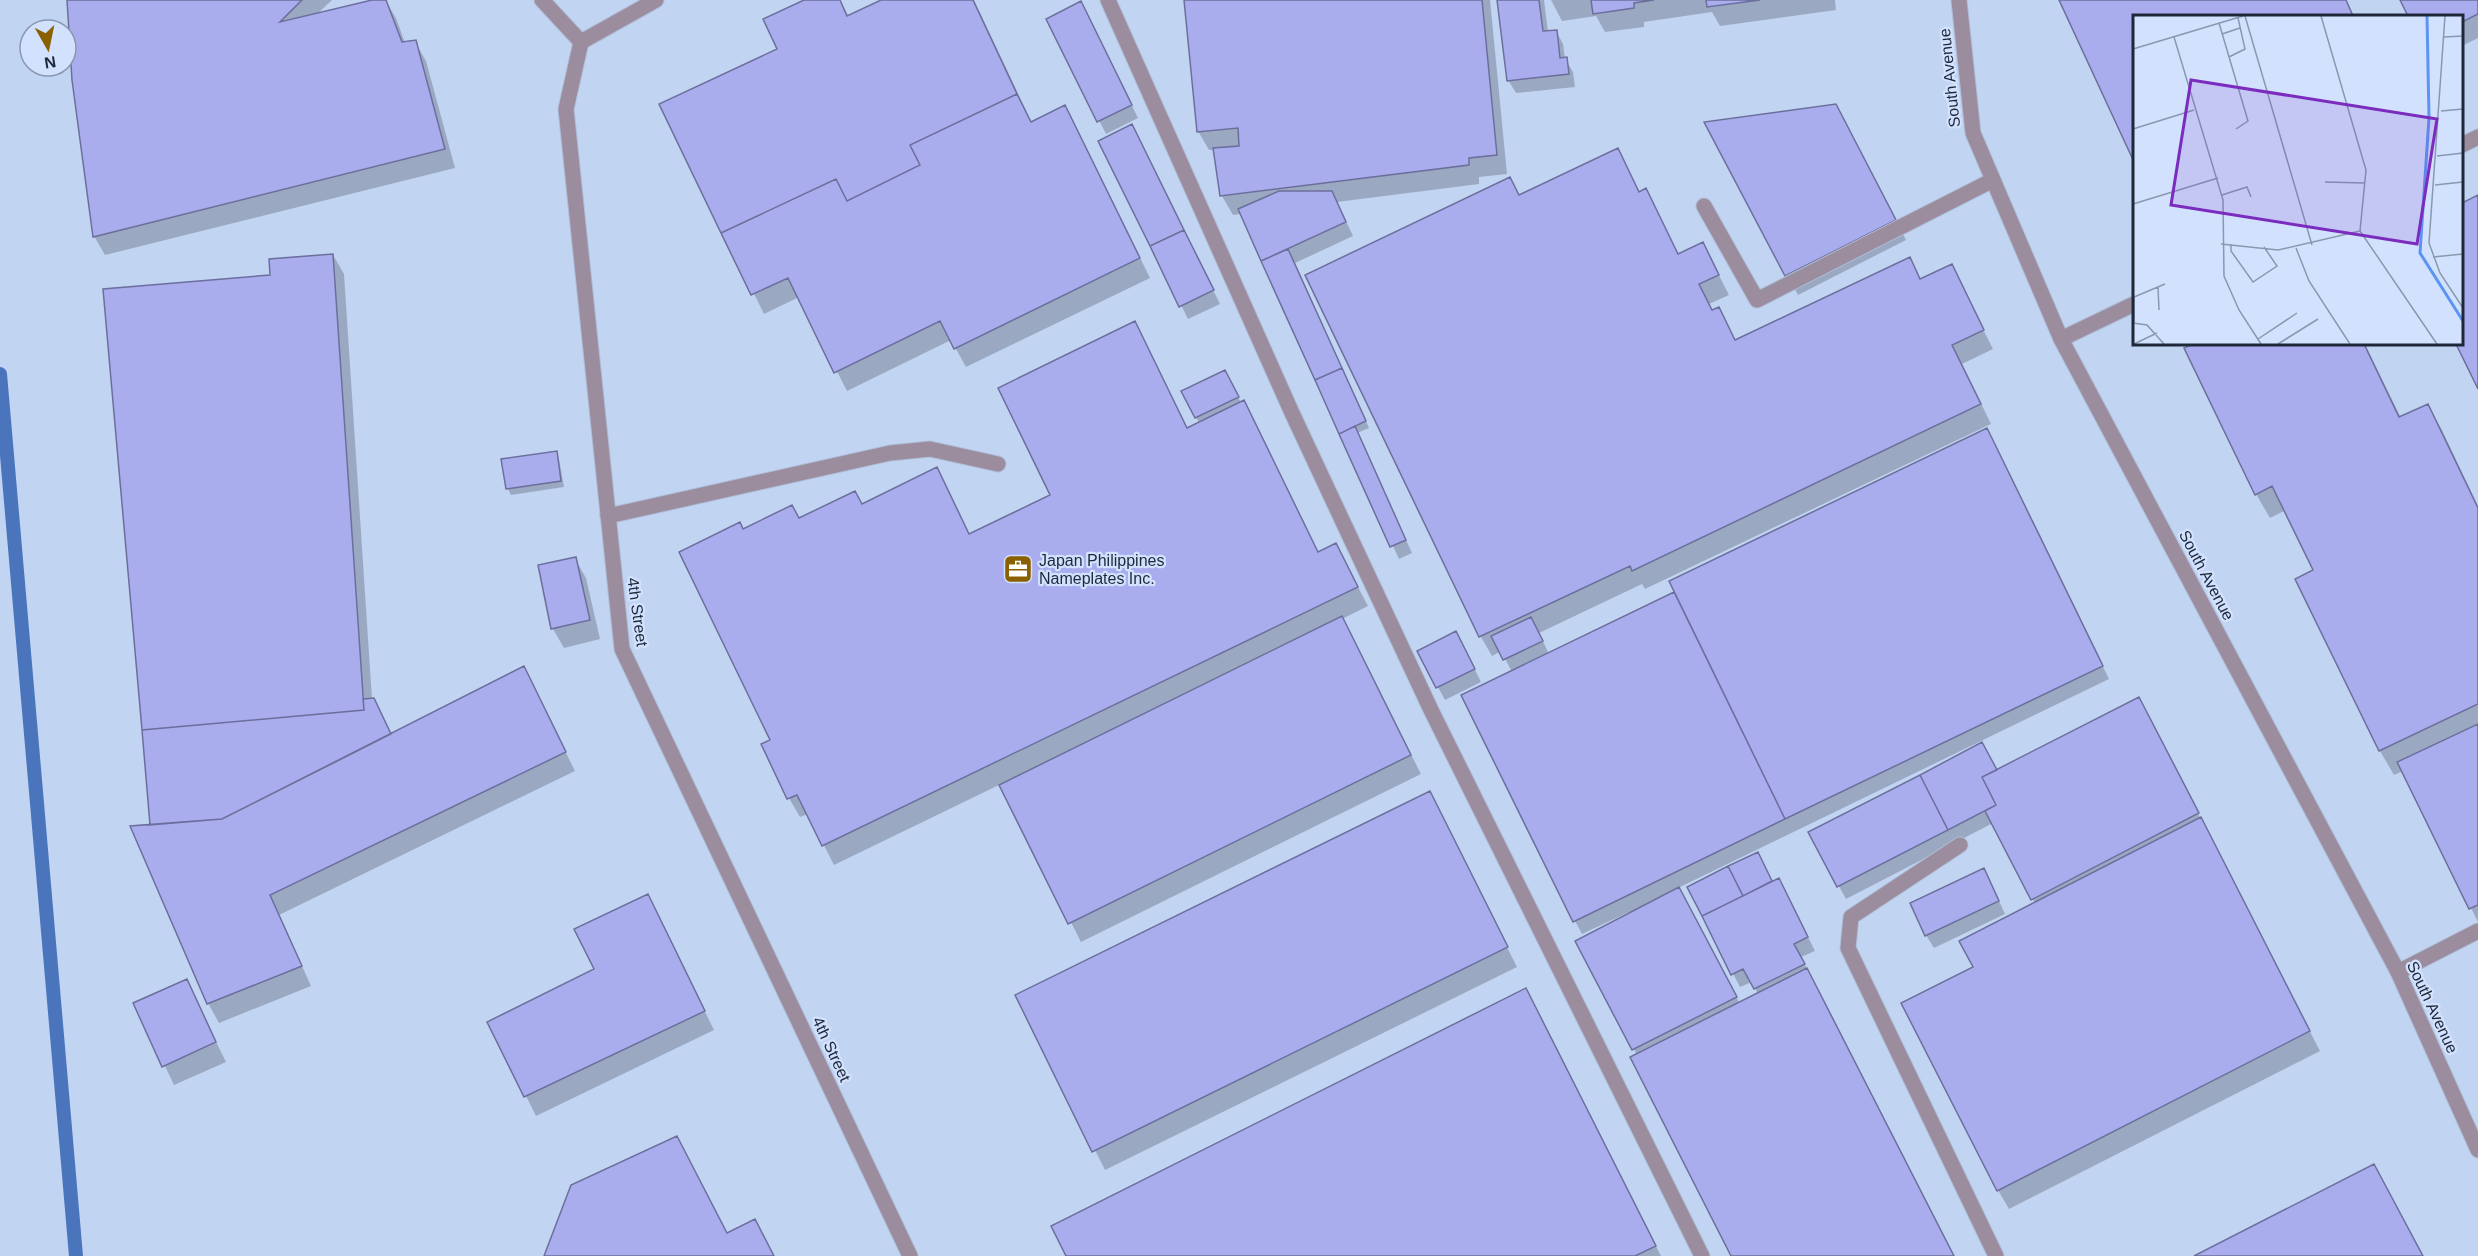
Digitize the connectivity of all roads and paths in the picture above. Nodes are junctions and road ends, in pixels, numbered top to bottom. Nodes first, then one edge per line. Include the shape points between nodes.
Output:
1 (542, 0) edge
2 (656, 0) edge
3 (1108, 0) edge
4 (1959, 0) edge
5 (582, 42) junction
6 (2478, 137) edge
7 (2463, 145) edge
8 (1993, 180) junction
9 (1704, 206) dead end
10 (2133, 304) edge
11 (2061, 339) junction
12 (999, 464) dead end
13 (609, 516) junction
14 (1960, 846) dead end
15 (2478, 931) edge
16 (2398, 972) junction
17 (2478, 1150) edge
18 (910, 1256) edge
19 (1702, 1256) edge
20 (1996, 1256) edge

1 - 5 street
2 - 5 street
3 - 19 street via 1292,413 1431,710
4 - 8 street, South Avenue via 1973,134
5 - 13 street, 4th Street via 566,109
6 - 7 street
8 - 9 street via 1757,300
8 - 11 street, South Avenue
10 - 11 street
11 - 16 street, South Avenue
12 - 13 street via 930,449 890,453
13 - 18 street, 4th Street via 622,649
14 - 20 street via 1851,917 1848,948
15 - 16 street
16 - 17 street, South Avenue

